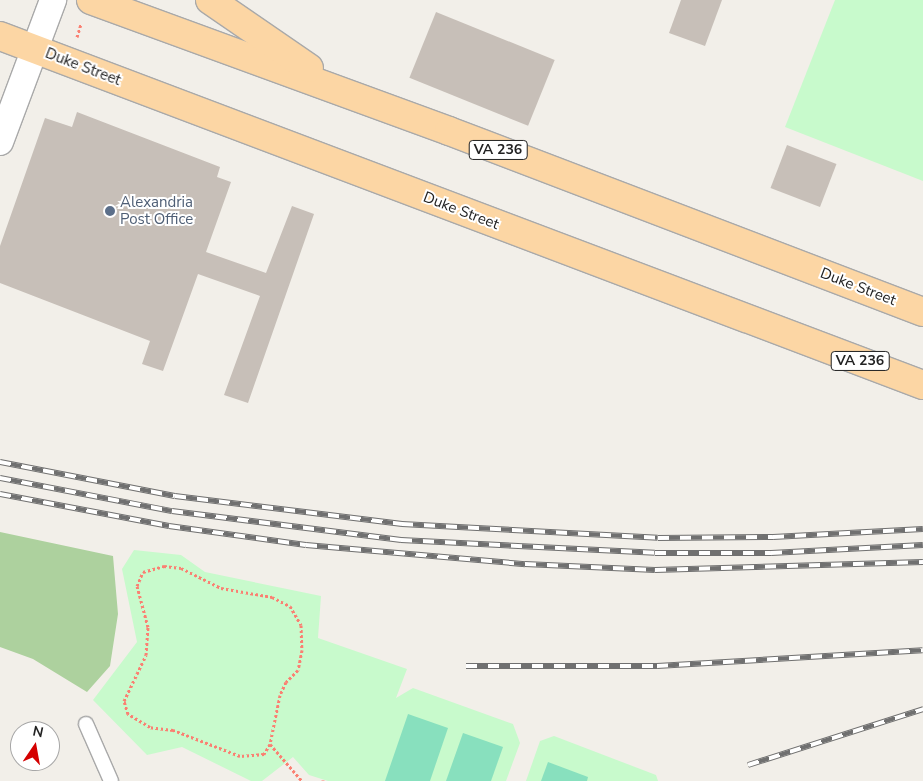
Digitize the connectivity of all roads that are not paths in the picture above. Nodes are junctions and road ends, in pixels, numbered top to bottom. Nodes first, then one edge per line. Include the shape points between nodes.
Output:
1 (53, 0) edge
2 (210, 0) edge
3 (86, 11) edge
4 (0, 36) edge
5 (34, 49) junction
6 (359, 98) junction
7 (0, 142) edge
8 (923, 312) edge
9 (923, 385) edge
10 (86, 724) dead end
11 (111, 781) edge

1 - 5 street
2 - 6 main road via 282,52
3 - 6 main road, Duke Street / VA 236
4 - 5 main road, Duke Street / VA 236
5 - 7 street
5 - 9 main road, Duke Street / VA 236
6 - 8 main road, Duke Street / VA 236
10 - 11 lane

